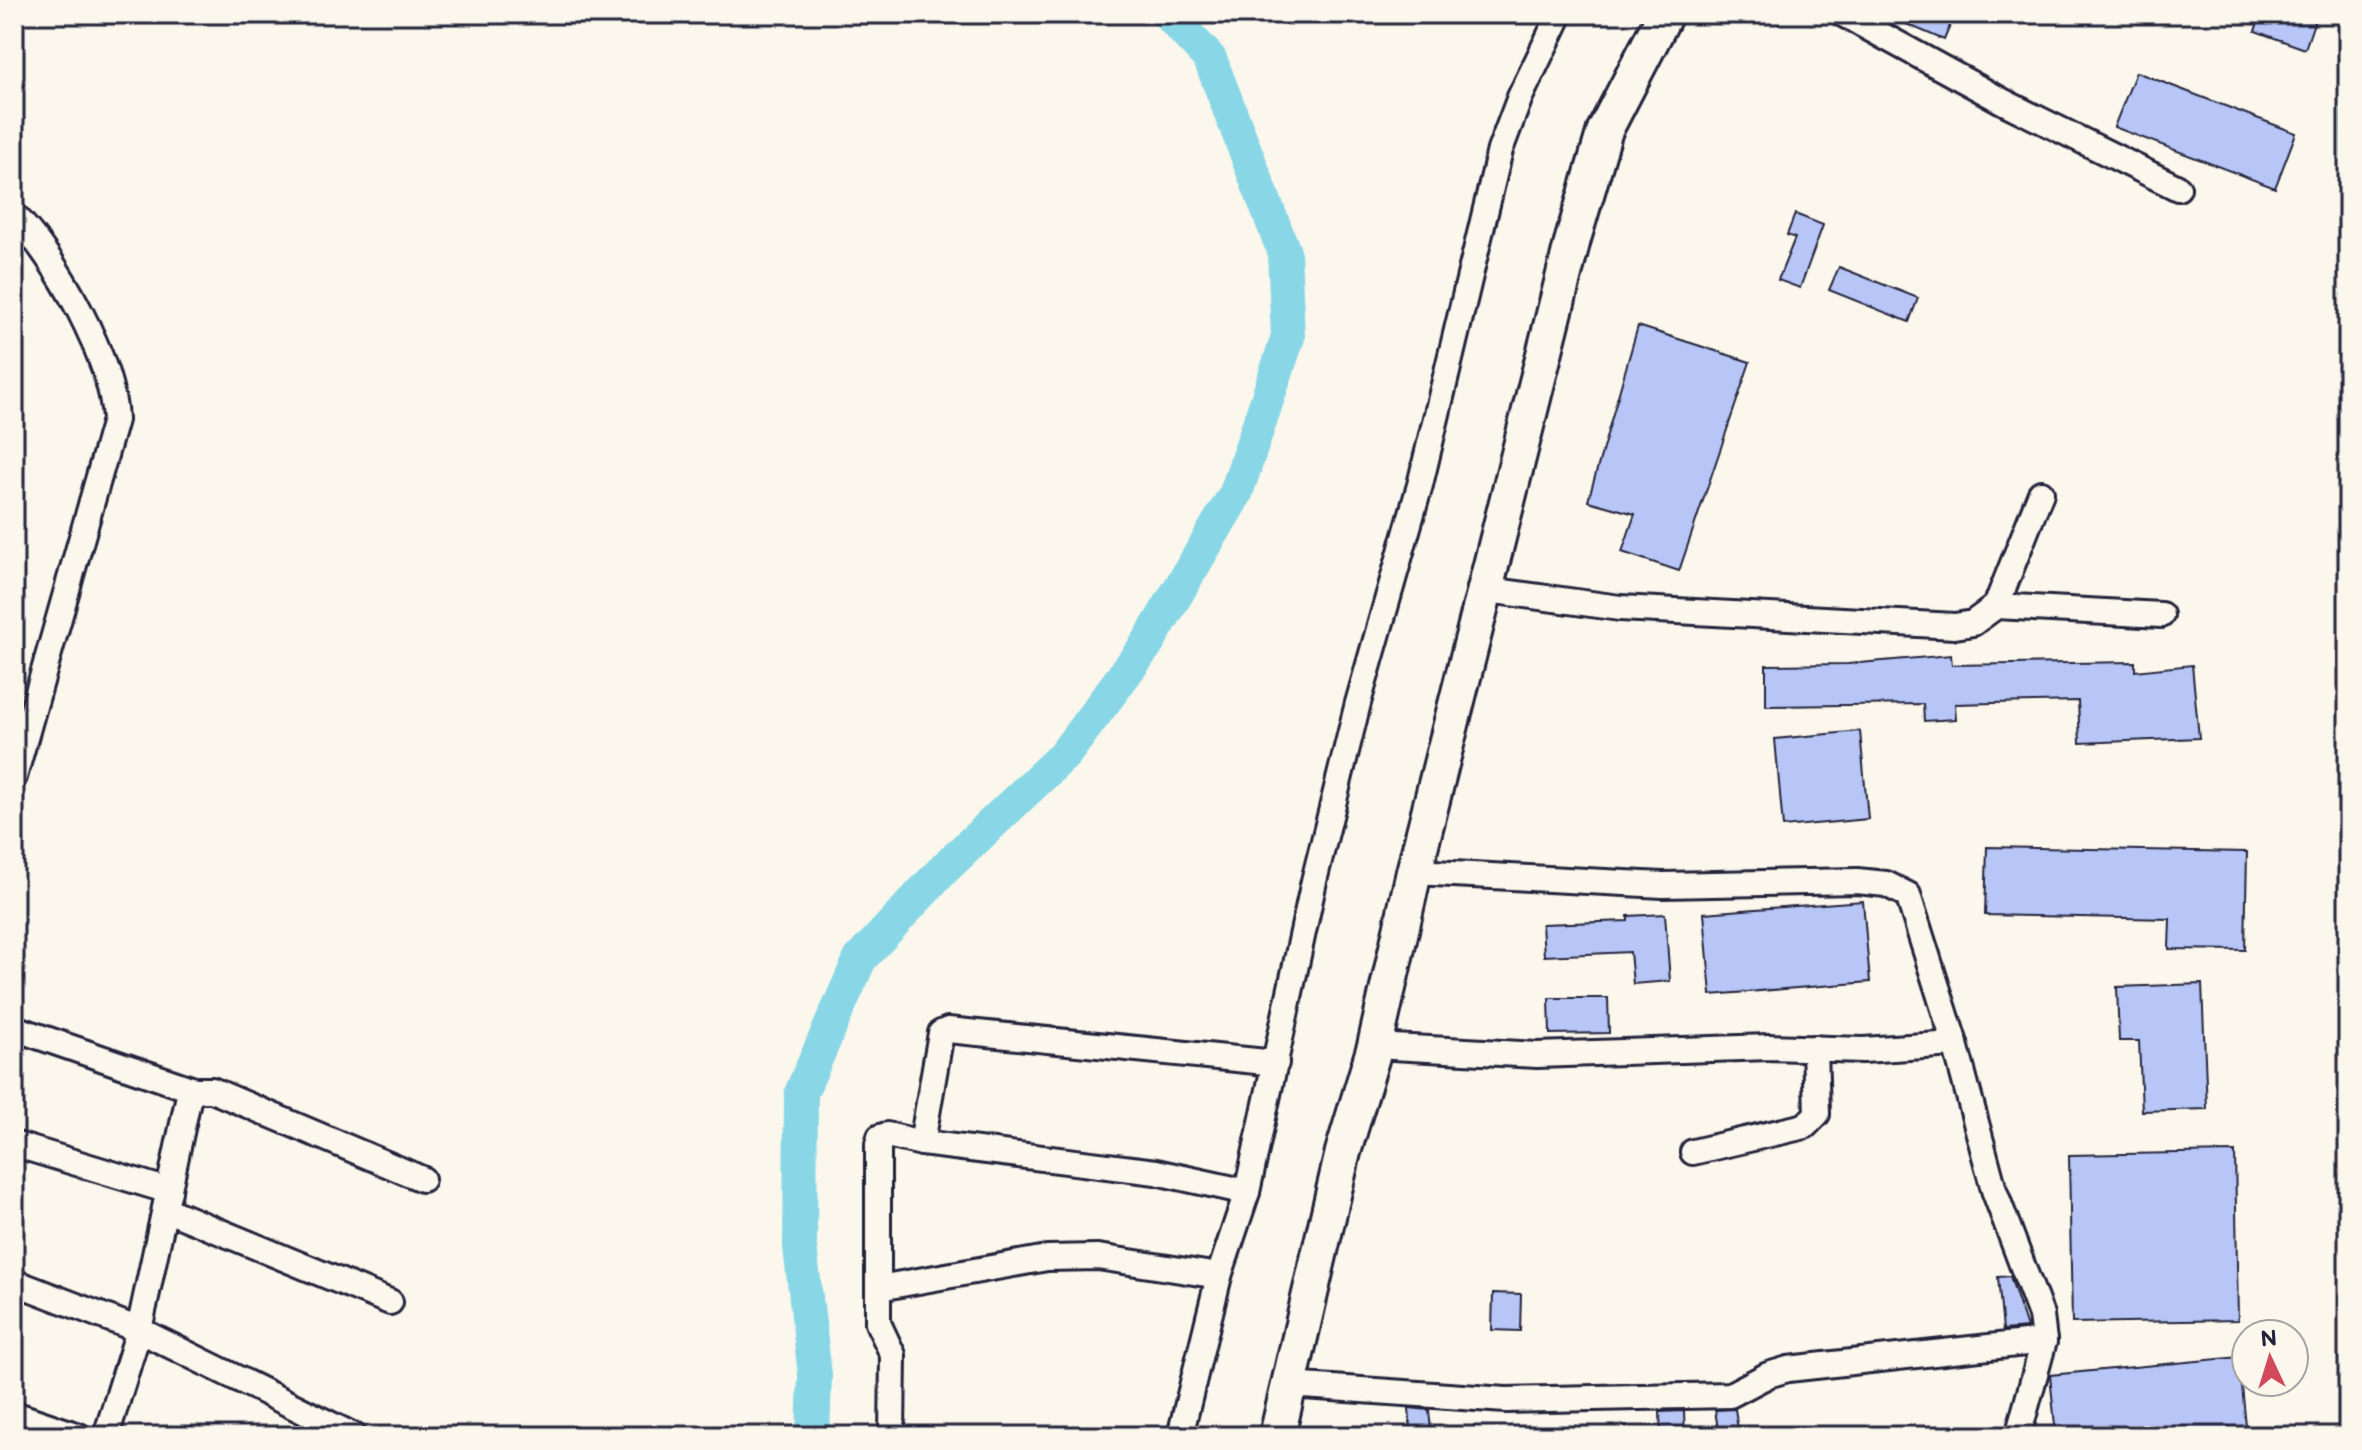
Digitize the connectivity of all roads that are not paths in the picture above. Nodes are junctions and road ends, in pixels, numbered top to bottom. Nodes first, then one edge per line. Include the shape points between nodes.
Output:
1 (1560, 14) edge
2 (1665, 14) edge
3 (1843, 14) edge
4 (2178, 188) dead end
5 (14, 215) edge
6 (2041, 493) dead end
7 (1488, 590) junction
8 (1996, 606) junction
9 (2161, 615) dead end
10 (14, 777) edge
11 (1414, 872) junction
12 (14, 1028) edge
13 (1955, 1044) junction
14 (1375, 1046) junction
15 (1815, 1048) junction
16 (1276, 1063) junction
17 (194, 1090) junction
18 (922, 1143) junction
19 (14, 1144) edge
20 (1693, 1152) dead end
21 (422, 1179) dead end
22 (1247, 1192) junction
23 (167, 1200) junction
24 (1219, 1276) junction
25 (14, 1282) edge
26 (879, 1288) junction
27 (390, 1302) dead end
28 (139, 1330) junction
29 (2044, 1341) junction
30 (1289, 1385) junction
31 (14, 1414) edge
32 (79, 1436) edge
33 (106, 1436) edge
34 (354, 1436) edge
35 (892, 1436) edge
36 (1180, 1436) edge
37 (1277, 1436) edge
38 (2018, 1436) edge

1 - 16 street via 1500,150 1420,485 1314,881
2 - 7 highway via 1605,130 1573,239
3 - 4 street
5 - 10 street via 55,265 107,375 115,420
6 - 8 street
7 - 8 street via 1620,608 1955,626 1973,623
7 - 11 highway
8 - 9 street
11 - 13 street via 1663,885 1886,884 1908,895
11 - 14 highway
12 - 17 street
13 - 15 street
13 - 29 street via 1994,1190 2041,1315
14 - 15 street via 1537,1055
14 - 30 highway via 1343,1152
15 - 20 street via 1817,1114 1805,1126
16 - 18 street via 946,1030 941,1033
16 - 22 street
17 - 21 street via 212,1090
17 - 23 street
18 - 22 street via 1156,1172
18 - 26 street via 887,1135 879,1140
19 - 23 street
22 - 24 street
23 - 27 street
23 - 28 street
24 - 26 street via 1098,1257 1047,1258
24 - 36 street
25 - 28 street
26 - 35 street via 878,1323 893,1355
28 - 33 street
28 - 34 street
29 - 30 street via 1788,1369 1730,1395 1506,1400
29 - 38 street
30 - 37 highway
31 - 32 street

